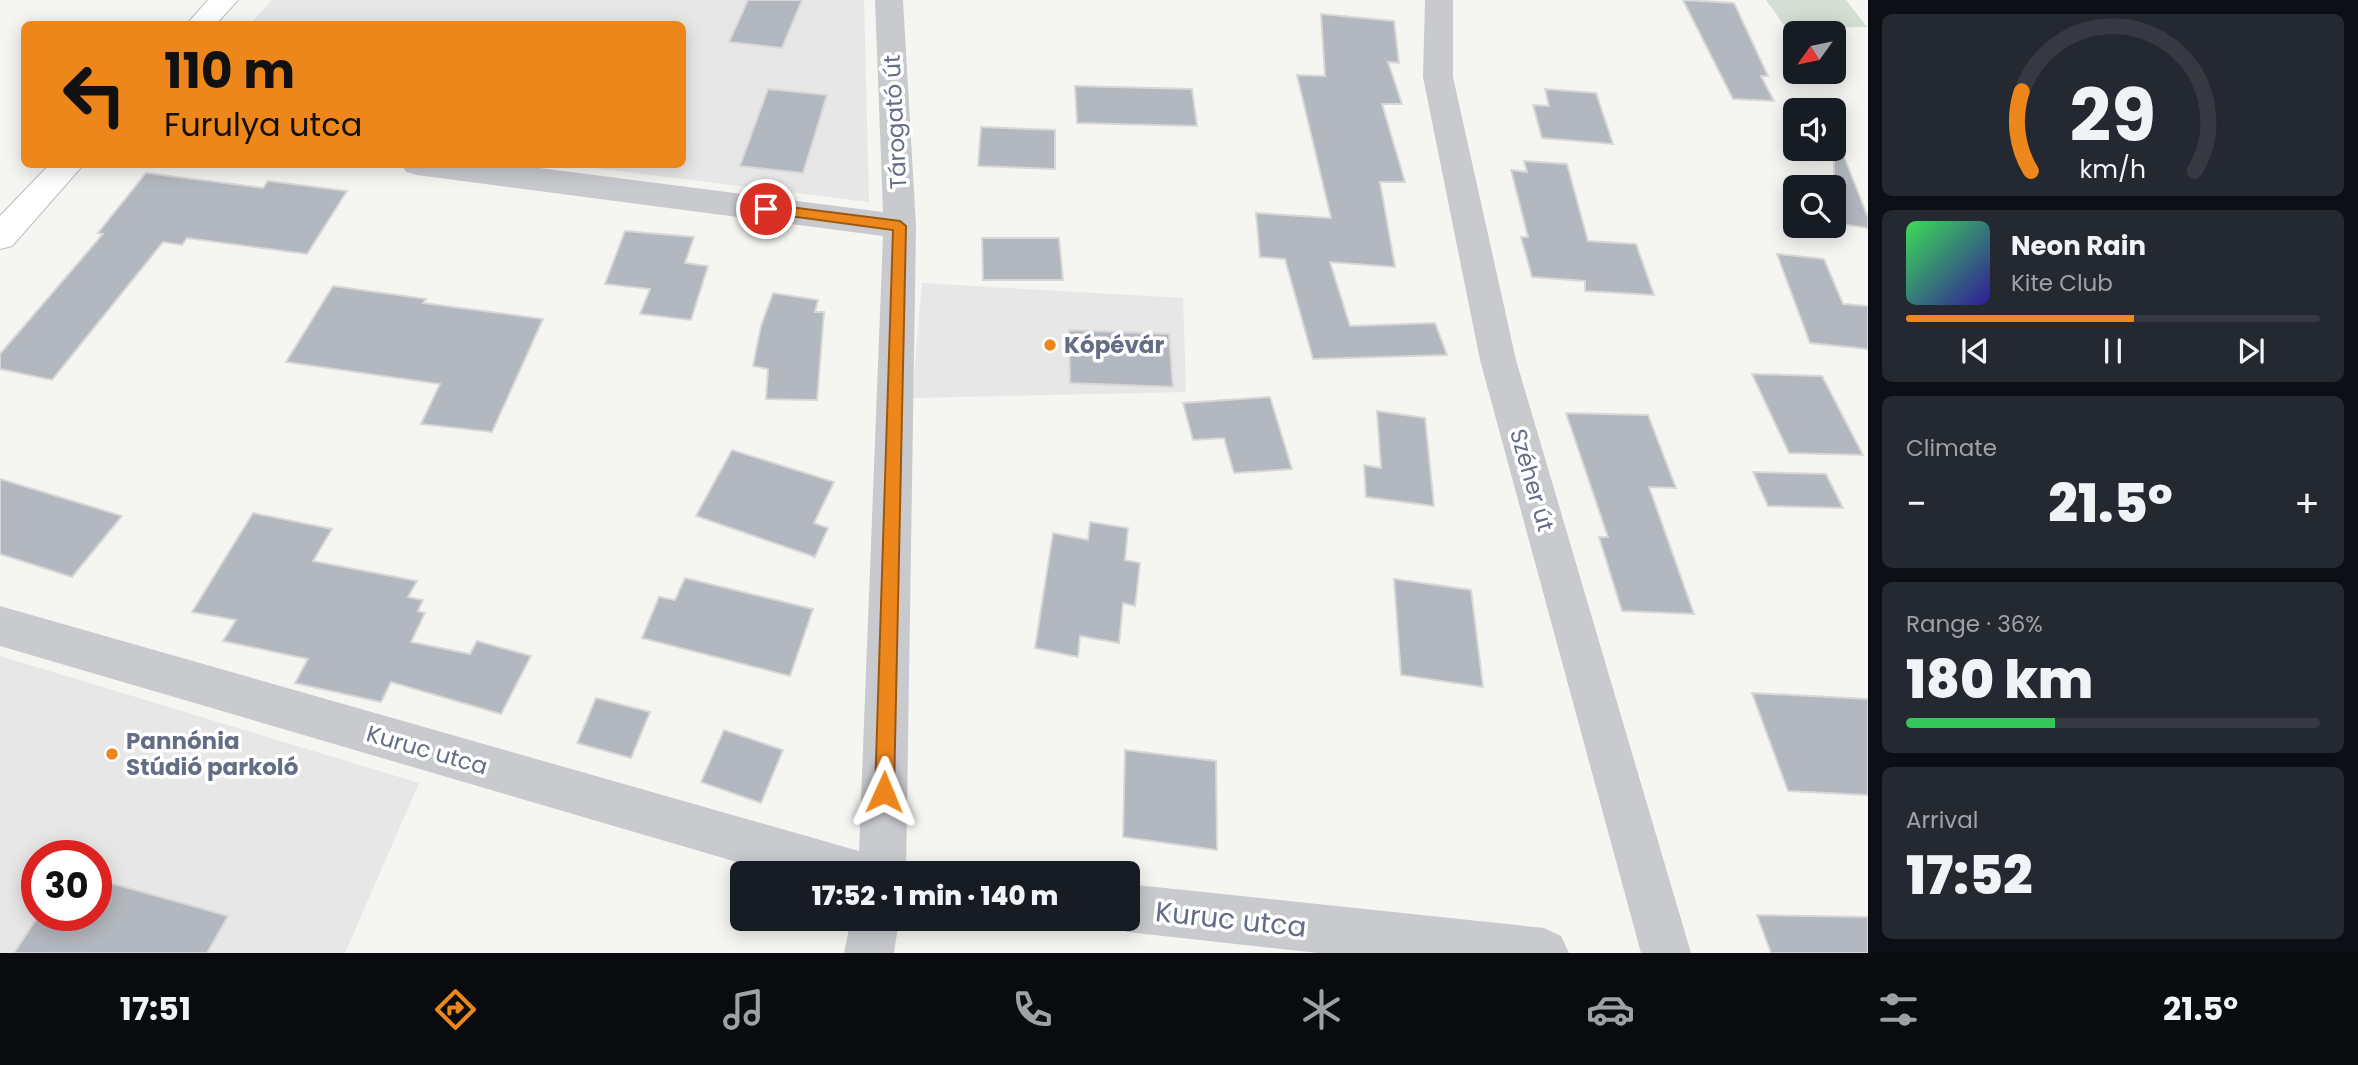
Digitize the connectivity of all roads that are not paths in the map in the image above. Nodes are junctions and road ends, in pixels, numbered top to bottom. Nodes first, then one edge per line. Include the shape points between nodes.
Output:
1 (224, 0) edge
2 (889, 0) edge
3 (1439, 0) edge
4 (204, 21) edge
5 (65, 168) edge
6 (448, 168) edge
7 (900, 226) junction
8 (0, 237) edge
9 (0, 626) edge
10 (813, 861) edge
11 (882, 861) edge
12 (1140, 909) edge
13 (873, 931) edge
14 (869, 953) edge
15 (1544, 953) edge
16 (1666, 953) edge

1 - 4 main road
2 - 7 street, Tárogató út
3 - 16 street, Széher út via 1438,77 1498,360
5 - 8 main road
6 - 7 street
7 - 11 street, Tárogató út
9 - 10 street, Kuruc utca
12 - 15 street, Kuruc utca
13 - 14 street

